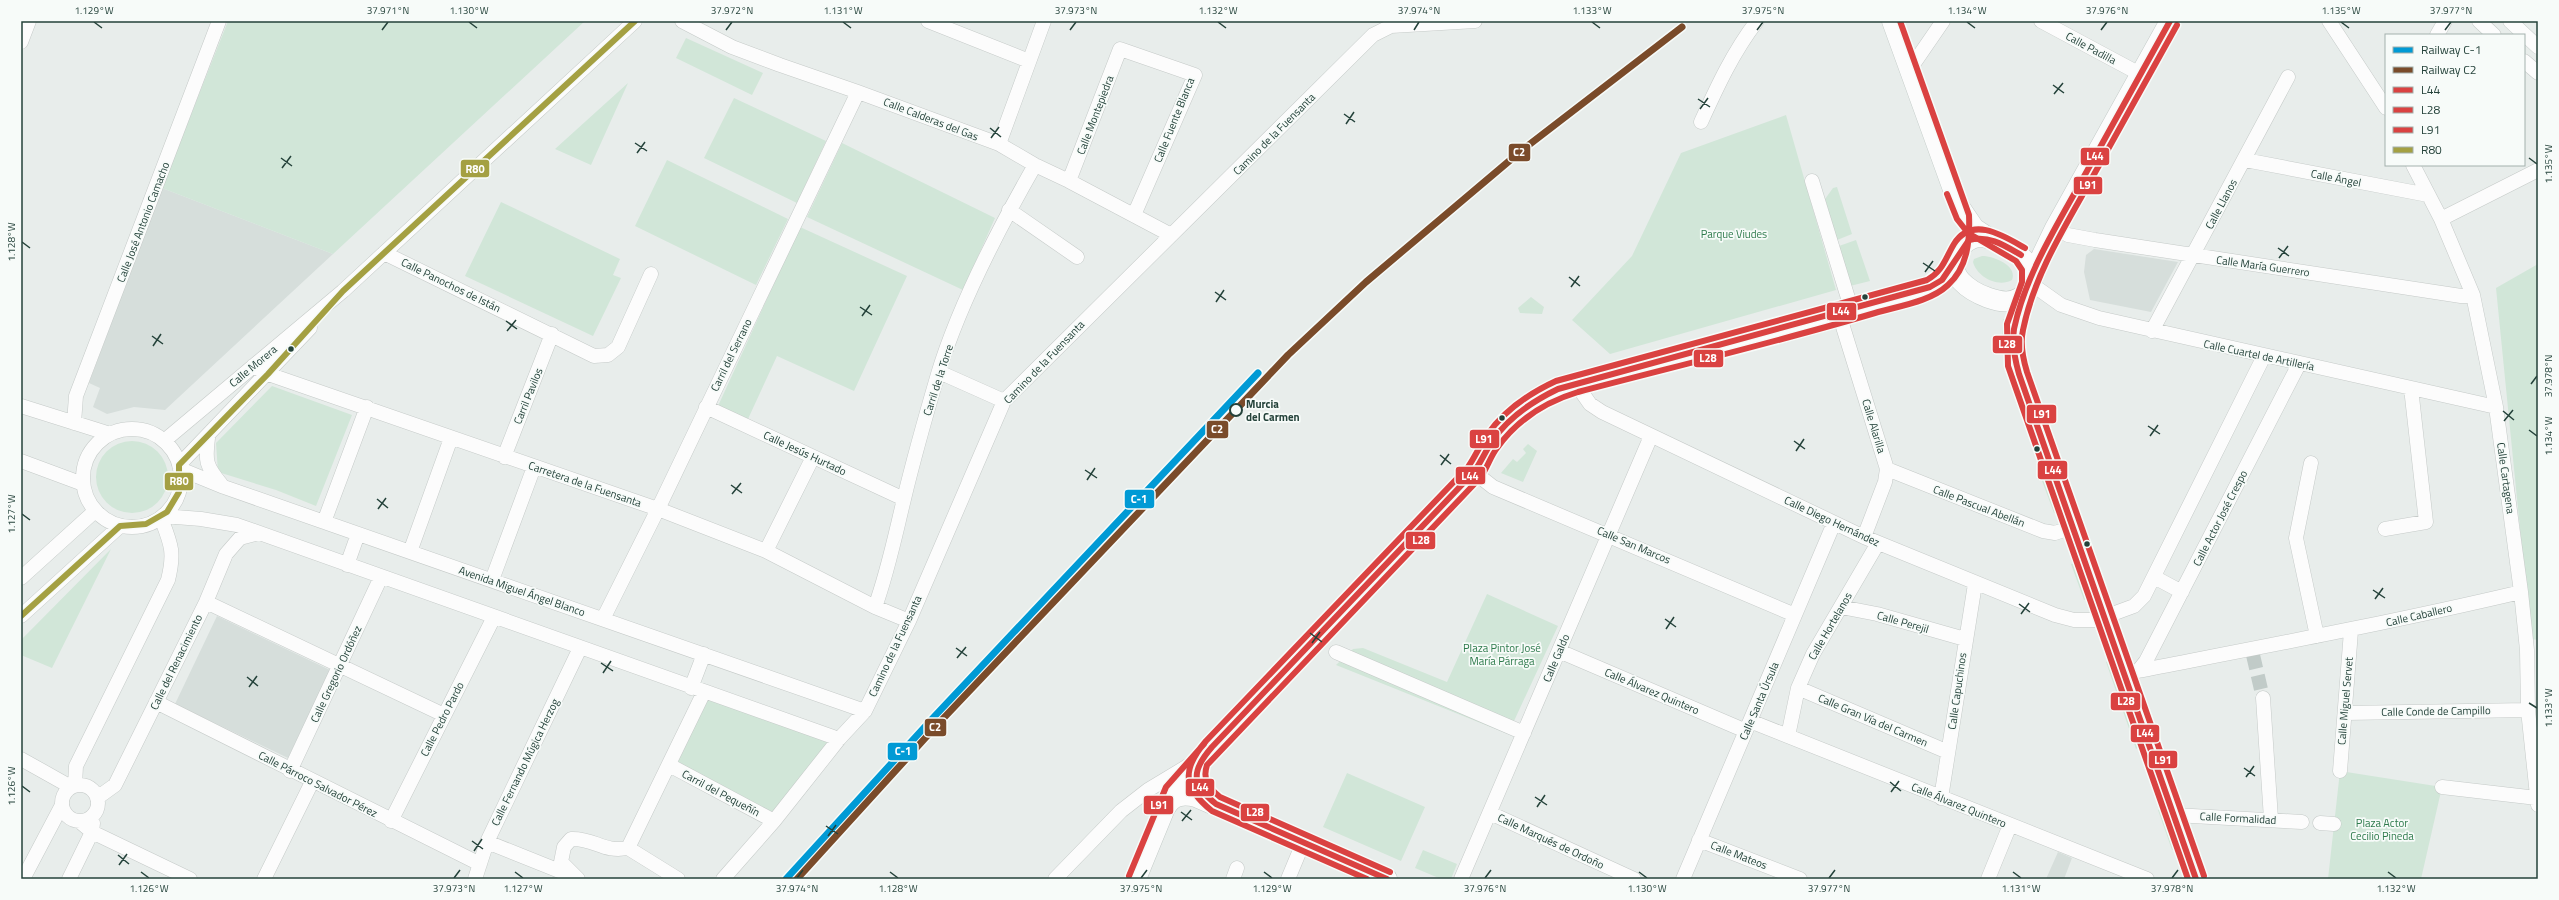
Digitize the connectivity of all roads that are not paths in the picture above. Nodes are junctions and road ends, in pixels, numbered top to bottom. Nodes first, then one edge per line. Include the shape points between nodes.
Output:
1 (29, 21) edge
2 (219, 21) edge
3 (635, 21) edge
4 (682, 21) edge
5 (928, 21) edge
6 (1044, 21) edge
7 (1475, 21) edge
8 (1757, 21) edge
9 (1892, 21) edge
10 (1943, 21) edge
11 (2041, 21) edge
12 (2170, 21) edge
13 (2329, 21) edge
14 (2445, 21) edge
15 (2478, 21) edge
16 (2510, 21) edge
17 (2438, 34) edge
18 (2493, 34) edge
19 (2525, 34) edge
20 (2525, 34) edge
21 (21, 42) edge
22 (2538, 46) edge
23 (1120, 49) joint
24 (1029, 61) junction
25 (2525, 62) edge
26 (1910, 69) junction
27 (2538, 73) edge
28 (2140, 74) junction
29 (2288, 77) dead end
30 (858, 92) junction
31 (2385, 106) edge
32 (1701, 122) dead end
33 (999, 144) junction
34 (2245, 160) junction
35 (1035, 165) junction
36 (2414, 166) edge
37 (2538, 170) edge
38 (1069, 181) junction
39 (1812, 181) dead end
40 (2428, 195) junction
41 (1959, 206) junction
42 (1009, 210) junction
43 (1134, 215) junction
44 (2441, 219) junction
45 (2055, 228) junction
46 (1171, 235) junction
47 (1989, 238) junction
48 (384, 253) junction
49 (2021, 254) junction
50 (1957, 255) junction
51 (2193, 256) junction
52 (1077, 257) dead end
53 (651, 274) dead end
54 (2029, 284) junction
55 (343, 291) junction
56 (2473, 295) junction
57 (1845, 312) junction
58 (2152, 331) junction
59 (552, 334) junction
60 (2264, 356) junction
61 (2299, 364) junction
62 (253, 366) junction
63 (938, 372) junction
64 (268, 374) junction
65 (1576, 384) junction
66 (2411, 388) junction
67 (1004, 401) junction
68 (21, 406) edge
69 (367, 407) junction
70 (706, 407) junction
71 (2496, 408) junction
72 (74, 423) junction
73 (110, 434) junction
74 (1651, 436) junction
75 (208, 438) junction
76 (451, 438) junction
77 (164, 441) junction
78 (808, 455) junction
79 (504, 457) junction
80 (21, 461) edge
81 (2311, 463) dead end
82 (180, 467) junction
83 (534, 467) junction
84 (1887, 469) junction
85 (1474, 472) junction
86 (83, 484) junction
87 (224, 487) junction
88 (904, 499) junction
89 (658, 509) junction
90 (95, 511) junction
91 (162, 517) junction
92 (324, 522) junction
93 (1834, 523) junction
94 (120, 526) junction
95 (2073, 527) junction
96 (2385, 528) dead end
97 (259, 533) junction
98 (358, 534) junction
99 (1608, 534) junction
100 (1864, 537) junction
101 (1878, 543) junction
102 (410, 552) junction
103 (766, 552) junction
104 (347, 565) junction
105 (381, 577) junction
106 (2154, 577) junction
107 (21, 578) edge
108 (492, 580) junction
109 (1974, 584) junction
110 (2182, 592) junction
111 (2521, 592) junction
112 (206, 602) junction
113 (875, 607) junction
114 (1841, 607) junction
115 (1795, 615) junction
116 (21, 616) edge
117 (494, 617) junction
118 (2105, 617) junction
119 (603, 619) junction
120 (909, 621) junction
121 (2351, 631) junction
122 (2317, 636) junction
123 (1965, 639) junction
124 (580, 648) junction
125 (1559, 651) junction
126 (2532, 651) edge
127 (1336, 652) dead end
128 (704, 654) junction
129 (340, 666) junction
130 (2132, 673) junction
131 (1798, 688) junction
132 (698, 690) junction
133 (2263, 698) tunnel mouth
134 (156, 702) junction
135 (2528, 710) junction
136 (865, 711) junction
137 (2345, 713) junction
138 (444, 715) junction
139 (1748, 726) junction
140 (1524, 733) junction
141 (1788, 736) junction
142 (839, 739) junction
143 (1948, 752) junction
144 (1201, 758) junction
145 (21, 759) edge
146 (669, 765) junction
147 (290, 771) junction
148 (2340, 771) dead end
149 (312, 782) junction
150 (1159, 782) junction
151 (73, 786) junction
152 (2442, 787) dead end
153 (1941, 798) junction
154 (2538, 802) edge
155 (62, 805) junction
156 (96, 805) junction
157 (1220, 806) junction
158 (1165, 808) junction
159 (1490, 813) junction
160 (2174, 815) junction
161 (2271, 820) junction
162 (79, 821) junction
163 (391, 821) junction
164 (774, 821) junction
165 (2302, 822) dead end
166 (2010, 825) junction
167 (92, 832) junction
168 (1699, 840) junction
169 (487, 842) junction
170 (1304, 843) junction
171 (628, 848) junction
172 (480, 864) junction
173 (163, 873) edge
174 (576, 878) edge
175 (23, 879) edge
176 (69, 879) edge
177 (190, 879) edge
178 (264, 879) edge
179 (475, 879) edge
180 (678, 879) edge
181 (723, 879) edge
182 (1055, 879) edge
183 (1136, 879) edge
184 (1288, 879) edge
185 (1387, 879) edge
186 (1461, 879) edge
187 (1634, 879) edge
188 (1683, 879) edge
189 (1800, 879) edge
190 (1988, 879) edge
191 (2147, 879) edge
192 (2196, 879) edge

1 - 21 street
2 - 72 street, Calle José Antonio Camacho via 76,396
3 - 48 street, Calle Morera
4 - 30 street, Calle Calderas del Gas via 732,47
5 - 24 street
6 - 24 street
7 - 46 street, Camino de la Fuensanta via 1391,26 1374,35
8 - 32 street via 1715,90
9 - 26 main road
10 - 26 street
11 - 28 street, Calle Padilla
12 - 28 main road
13 - 31 street
14 - 17 street
15 - 18 street
16 - 19 street
20 - 22 street
23 - 38 street, Calle Montepiedra
23 - 43 street, Calle Fuente Blanca via 1195,75
24 - 33 street
25 - 27 street
26 - 41 main road
28 - 45 main road
29 - 34 street, Calle Llanos
30 - 33 street, Calle Calderas del Gas
30 - 70 street, Carril del Serrano
33 - 35 street, Calle Calderas del Gas
34 - 40 street, Calle Ángel
34 - 51 street, Calle Llanos
35 - 38 street, Calle Calderas del Gas
35 - 42 street, Carril de la Torre
36 - 40 street, Calle Cartagena
37 - 44 street
38 - 43 street, Calle Calderas del Gas
39 - 57 street, Calle Alarilla
40 - 44 street, Calle Cartagena
41 - 47 main road via 1974,228
41 - 50 main road via 1962,233
42 - 52 street
42 - 63 street, Carril de la Torre via 965,304
43 - 46 street, Calle Calderas del Gas
44 - 56 street, Calle Cartagena
45 - 49 main road via 2039,248 2028,254
45 - 51 street, Calle María Guerrero via 2079,237
45 - 54 main road
46 - 67 street, Camino de la Fuensanta
47 - 49 main road
47 - 50 main road via 1973,238
48 - 55 street, Calle Morera
48 - 59 street, Calle Panochos de Istán
49 - 54 main road via 2030,267
50 - 54 main road via 1956,272 1961,281 1993,300 2007,302 2017,299
50 - 57 main road via 1947,275 1936,285
51 - 56 street, Calle María Guerrero via 2461,296
51 - 58 street, Calle Llanos
53 - 59 street, Calle Panochos de Istán via 618,347 608,355 594,356
54 - 58 street, Calle Cuartel de Artillería via 2055,302 2081,314
54 - 95 main road via 2014,331 2016,364
55 - 62 street, Calle Morera
55 - 64 street, Calle Morera
56 - 71 street, Calle Cartagena
57 - 65 main road
57 - 84 street, Calle Alarilla
58 - 60 street, Calle Cuartel de Artillería
59 - 79 street, Carril Pavilos
60 - 61 street, Calle Cuartel de Artillería
60 - 106 street
61 - 66 street, Calle Cuartel de Artillería
61 - 110 street, Calle Actor José Crespo
62 - 64 street, Carretera de la Fuensanta
62 - 77 street, Calle Morera
63 - 67 street
63 - 88 street, Carril de la Torre
64 - 69 street, Carretera de la Fuensanta
64 - 75 street, Calle Morera
65 - 74 street, Calle Diego Hernández via 1594,407
65 - 85 main road via 1546,394 1523,410 1492,441
66 - 71 street, Calle Cuartel de Artillería
66 - 96 street via 2426,522
67 - 120 street, Camino de la Fuensanta
68 - 72 street
69 - 76 street, Carretera de la Fuensanta
69 - 92 street
70 - 78 street, Calle Jesús Hurtado
70 - 89 street, Carril del Serrano
71 - 111 street, Calle Cartagena
72 - 73 street
73 - 77 street via 128,429 147,432
73 - 86 street via 98,443 89,455 84,469
74 - 93 street, Calle Diego Hernández
74 - 99 street, Calle Galdo
75 - 82 street, Calle Morera
75 - 87 street via 209,470
76 - 79 street, Carretera de la Fuensanta
76 - 102 street
77 - 82 street via 174,452
78 - 88 street, Calle Jesús Hurtado
78 - 103 street
79 - 83 street, Carretera de la Fuensanta
80 - 86 street
81 - 122 street via 2296,538
82 - 87 street, Avenida Miguel Ángel Blanco
82 - 91 street via 178,495
83 - 89 street, Carretera de la Fuensanta
83 - 108 street
84 - 95 street, Calle Pascual Abellán via 2043,530 2055,533
84 - 100 street via 1885,482
85 - 99 street, Calle San Marcos via 1493,486
85 - 144 main road
86 - 90 street via 87,498
87 - 92 street, Avenida Miguel Ángel Blanco
88 - 113 street, Carril de la Torre via 888,570
89 - 103 street, Carretera de la Fuensanta
89 - 119 street, Carril del Serrano
90 - 94 street via 107,521
90 - 107 street
91 - 94 street via 148,525 135,528
91 - 97 street via 201,519
91 - 151 street via 173,559 168,580 76,766
92 - 98 street, Avenida Miguel Ángel Blanco
93 - 100 street, Calle Diego Hernández
93 - 115 street, Calle Santa Úrsula
94 - 116 street
95 - 118 main road
97 - 104 street
97 - 112 street, Calle del Renacimiento via 240,538 226,554
98 - 102 street, Avenida Miguel Ángel Blanco
98 - 104 street
99 - 115 street, Calle San Marcos
99 - 125 street, Calle Galdo
100 - 101 street, Calle Diego Hernández
101 - 109 street, Calle Diego Hernández
101 - 114 street, Calle Hortelanos
102 - 108 street, Avenida Miguel Ángel Blanco
103 - 113 street, Carretera de la Fuensanta
104 - 105 street
105 - 117 street
105 - 129 street, Calle Gregorio Ordóñez
106 - 110 street
106 - 118 street via 2144,596 2134,606
108 - 119 street, Avenida Miguel Ángel Blanco
109 - 118 street, Calle Diego Hernández via 2065,618 2090,621
109 - 123 street, Calle Capuchinos
110 - 130 street, Calle Actor José Crespo via 2146,661
111 - 121 street, Calle Caballero
111 - 126 street, Calle Cartagena
112 - 129 street
112 - 134 street, Calle del Renacimiento
113 - 120 street, Carretera de la Fuensanta
114 - 123 street, Calle Perejil via 1877,614
114 - 131 street, Calle Hortelanos via 1813,654
115 - 139 street, Calle Santa Úrsula
117 - 124 street
117 - 138 street, Calle Pedro Pardo
118 - 130 main road
119 - 128 street, Avenida Miguel Ángel Blanco
120 - 136 street, Camino de la Fuensanta
121 - 122 street, Calle Caballero
121 - 137 street, Calle Miguel Servet
122 - 130 street, Calle Caballero via 2251,652
123 - 143 street, Calle Capuchinos
124 - 132 street
124 - 169 street, Calle Fernando Múgica Herzog
125 - 139 street, Calle Álvarez Quintero
125 - 140 street, Calle Galdo
126 - 135 street, Calle Cartagena
127 - 140 street
128 - 132 street
128 - 136 street, Avenida Miguel Ángel Blanco
129 - 138 street
129 - 147 street, Calle Gregorio Ordóñez
130 - 160 main road
131 - 141 street, Calle Hortelanos
131 - 143 street, Calle Gran Vía del Carmen
132 - 142 street
132 - 146 street
133 - 161 street
134 - 147 street, Calle Párroco Salvador Pérez
134 - 156 street, Calle del Renacimiento via 115,785
135 - 137 street, Calle Conde de Campillo
135 - 154 street, Calle Cartagena
136 - 142 street, Camino de la Fuensanta
137 - 148 street, Calle Miguel Servet
138 - 163 street, Calle Pedro Pardo
139 - 141 street, Calle Álvarez Quintero
139 - 168 street, Calle Santa Úrsula
140 - 159 street, Calle Galdo
141 - 153 street, Calle Álvarez Quintero
142 - 164 street, Camino de la Fuensanta
143 - 153 street, Calle Capuchinos
144 - 150 street
144 - 157 main road via 1196,771 1198,785 1203,794
144 - 158 main road via 1180,781
145 - 151 street
146 - 164 street, Carril del Pequeñín
146 - 171 street
147 - 149 street, Calle Párroco Salvador Pérez
149 - 163 street, Calle Párroco Salvador Pérez
149 - 178 street
150 - 158 street
150 - 182 street via 1112,819
151 - 155 street via 65,792
151 - 156 street via 89,787
152 - 154 street
153 - 166 street, Calle Álvarez Quintero
155 - 162 street via 67,816
155 - 175 street
156 - 162 street via 91,816
156 - 167 street
157 - 158 main road via 1183,795 1172,799
157 - 170 main road
158 - 183 main road
159 - 186 street, Calle Galdo
159 - 187 street, Calle Marqués de Ordoño
160 - 161 street, Calle Formalidad
160 - 192 main road
161 - 165 street, Calle Formalidad
162 - 167 street
163 - 172 street, Calle Párroco Salvador Pérez
164 - 181 street, Camino de la Fuensanta
166 - 190 street
166 - 191 street, Calle Álvarez Quintero
167 - 173 street
167 - 176 street
168 - 188 street, Calle Santa Úrsula
168 - 189 street, Calle Mateos
169 - 172 street, Calle Fernando Múgica Herzog
169 - 174 street
170 - 184 street
170 - 185 main road
171 - 174 street via 614,851 583,838 571,839 564,847 561,862
171 - 180 street
172 - 179 street, Calle Fernando Múgica Herzog
173 - 177 street

